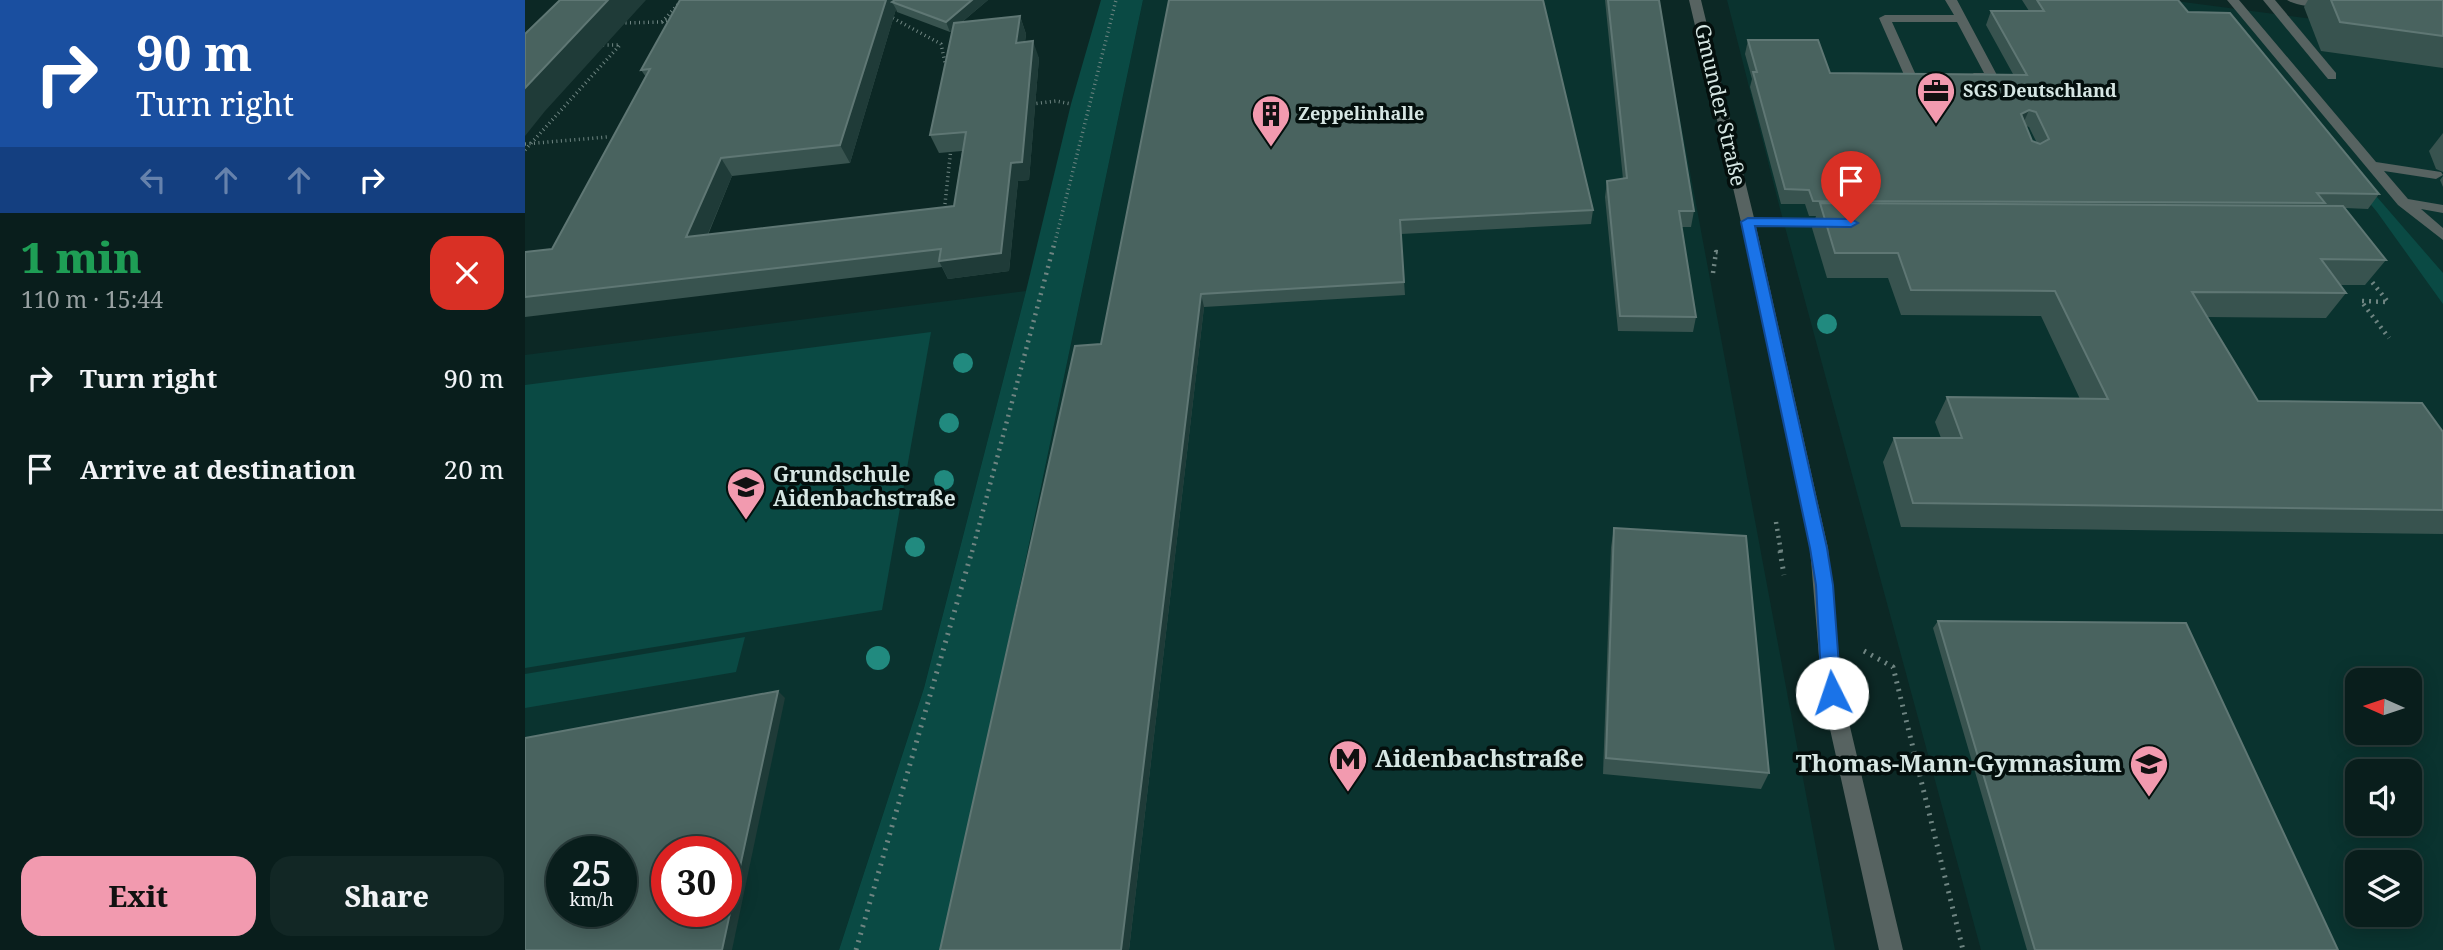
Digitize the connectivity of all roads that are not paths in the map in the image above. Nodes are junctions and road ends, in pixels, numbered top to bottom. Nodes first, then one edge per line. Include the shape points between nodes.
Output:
1 (1695, 0) edge
2 (1951, 0) edge
3 (2233, 0) edge
4 (2269, 0) edge
5 (2293, 0) edge
6 (2347, 7) edge
7 (1961, 19) junction
8 (2332, 76) dead end
9 (1952, 77) edge
10 (1965, 77) edge
11 (2371, 165) junction
12 (2436, 176) dead end
13 (2403, 202) junction
14 (2443, 209) edge
15 (1748, 222) junction
16 (1851, 223) edge
17 (2443, 235) edge
18 (1891, 950) edge

1 - 15 street, Gmunder Straße
2 - 7 street
3 - 11 street
4 - 8 street
5 - 6 street
7 - 9 street via 1885,18 1911,77
7 - 10 street via 1995,83
11 - 12 street
11 - 13 street
13 - 14 street
13 - 17 street
15 - 16 street
15 - 18 street, Gmunder Straße via 1819,548 1832,693

